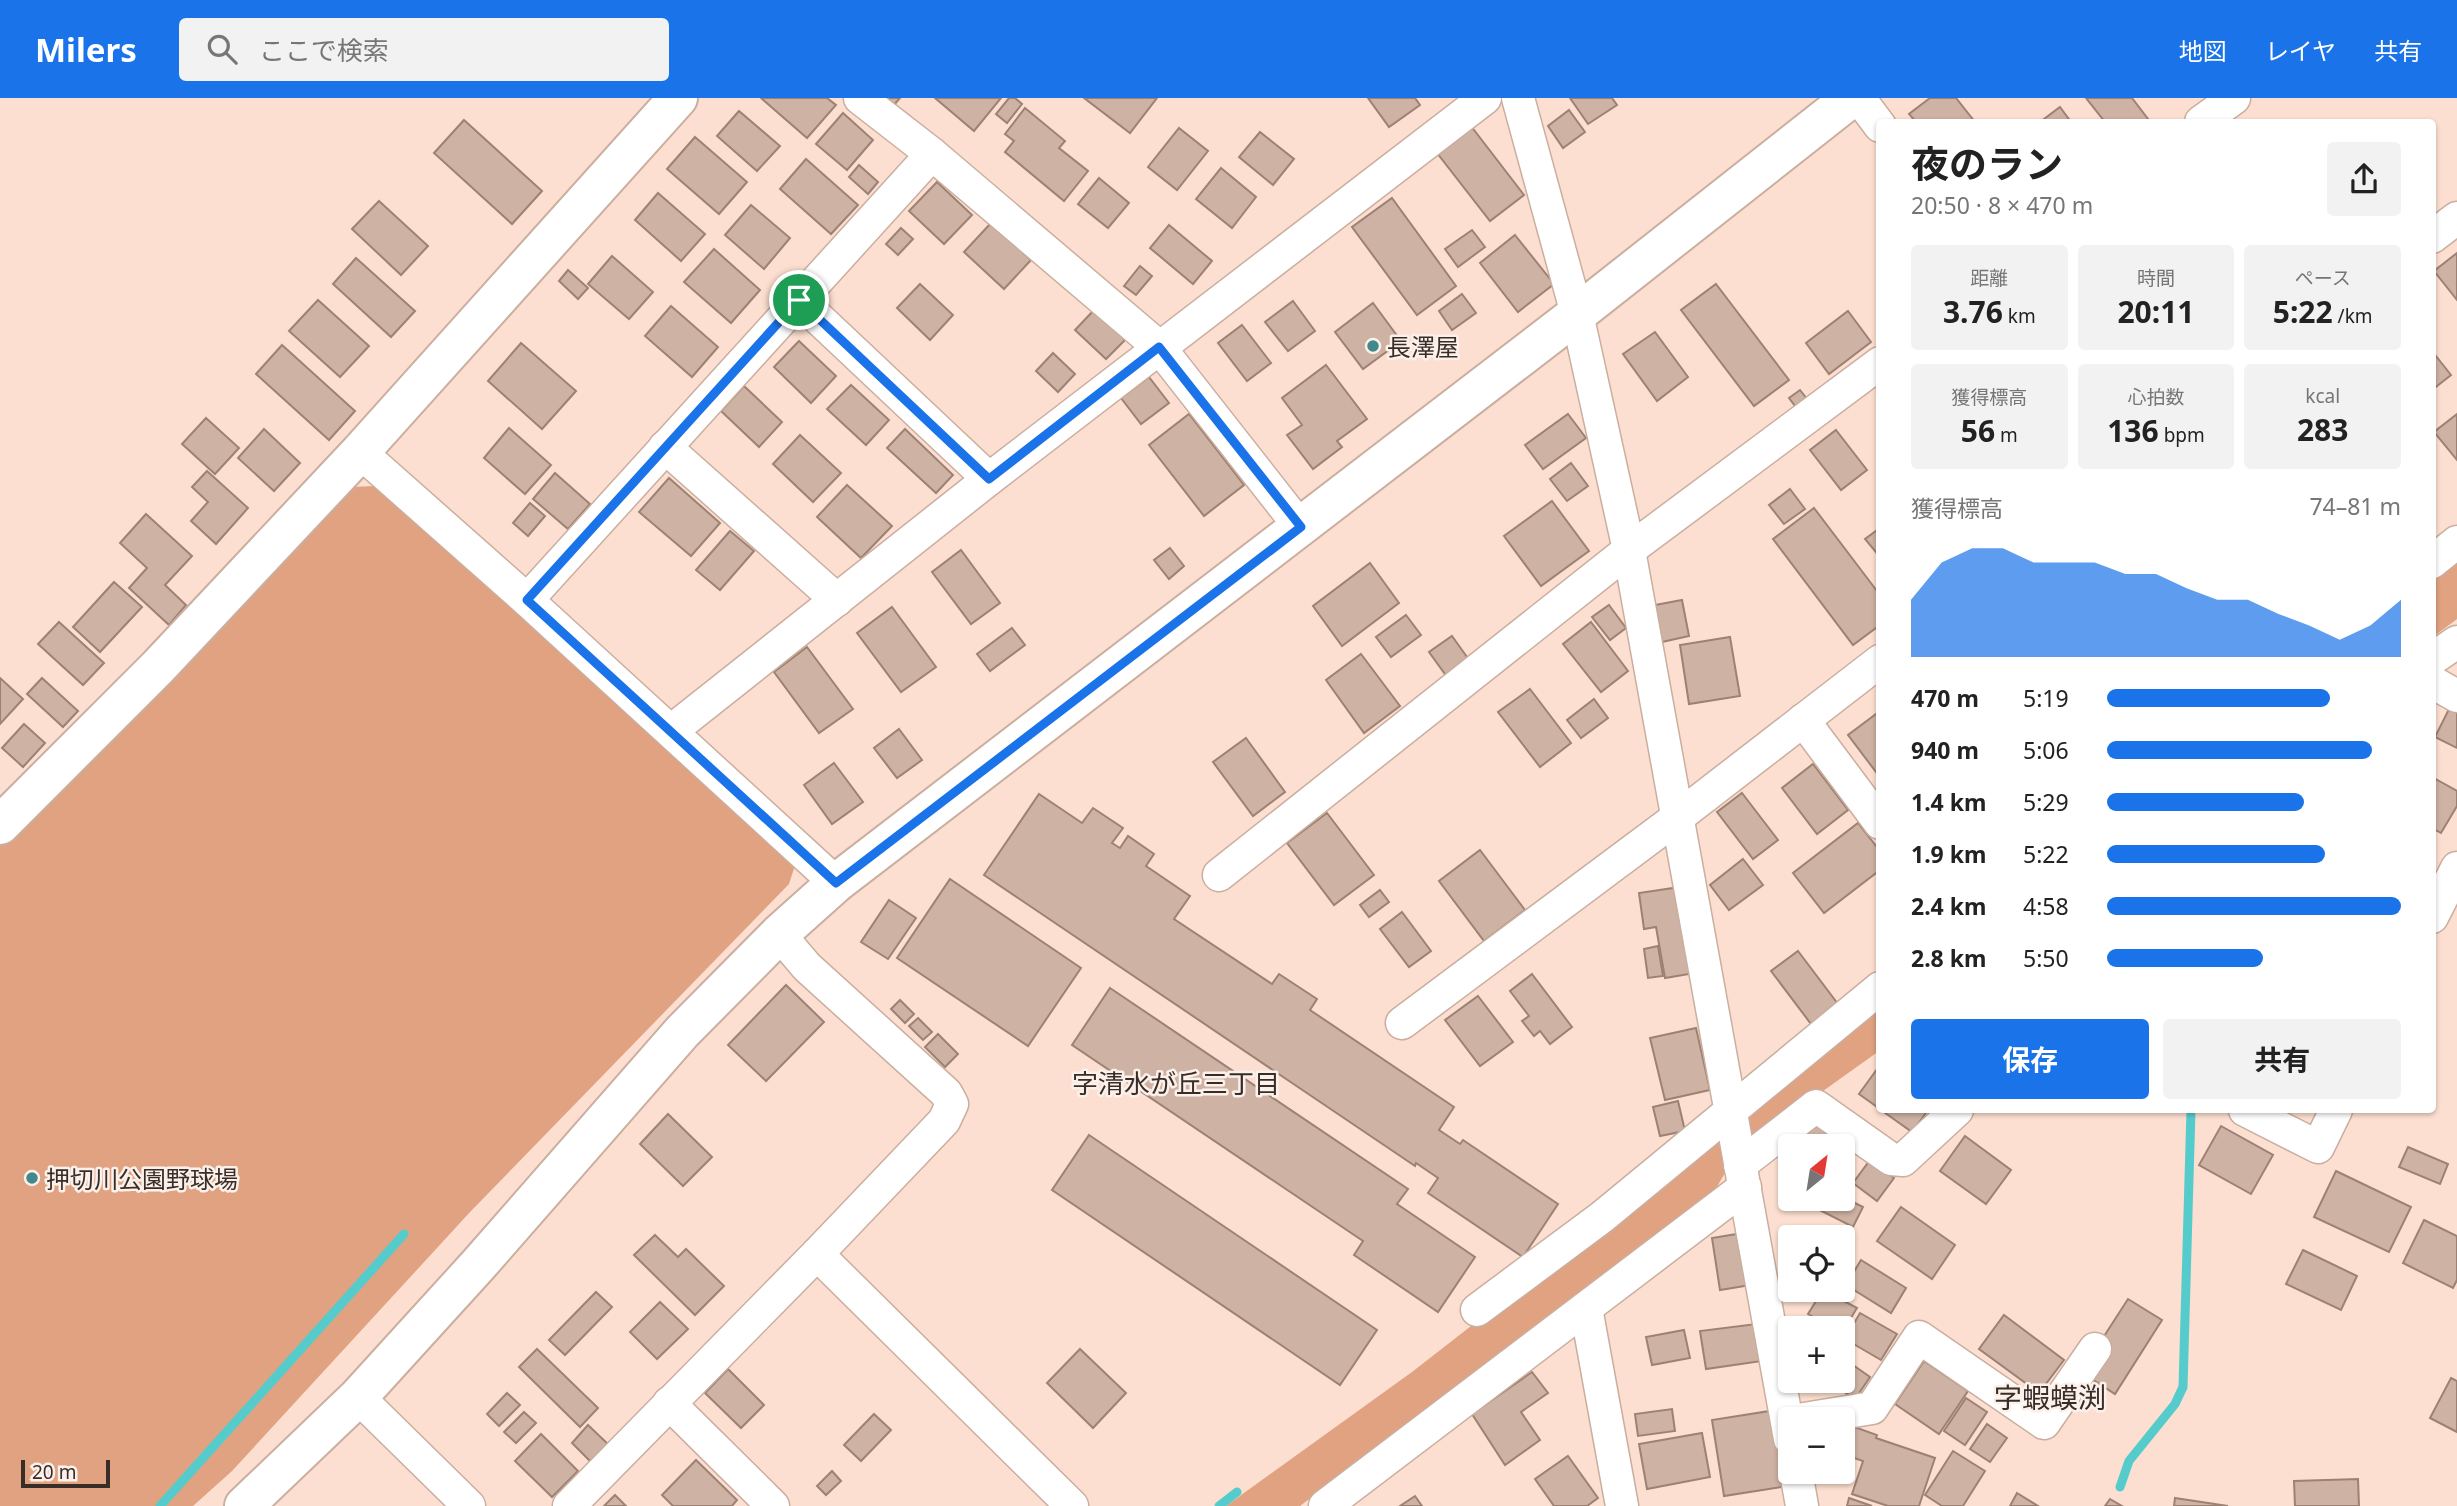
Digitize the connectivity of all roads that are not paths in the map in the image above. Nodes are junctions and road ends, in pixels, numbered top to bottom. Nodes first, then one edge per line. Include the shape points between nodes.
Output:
1 (678, 98) edge
2 (860, 98) edge
3 (1485, 98) edge
4 (1518, 98) edge
5 (1851, 98) edge
6 (1858, 98) edge
7 (2234, 98) edge
8 (2205, 119) edge
9 (1876, 121) edge
10 (932, 154) junction
11 (2457, 218) edge
12 (2436, 234) edge
13 (799, 300) junction
14 (1577, 314) junction
15 (1159, 347) junction
16 (1876, 366) edge
17 (665, 447) junction
18 (360, 452) junction
19 (989, 479) junction
20 (1301, 527) junction
21 (2457, 542) edge
22 (1629, 550) junction
23 (2436, 559) edge
24 (527, 600) junction
25 (837, 600) junction
26 (2457, 642) edge
27 (2436, 656) edge
28 (1876, 664) edge
29 (2436, 684) edge
30 (2457, 696) edge
31 (1803, 720) junction
32 (671, 731) junction
33 (3, 817) edge
34 (1678, 817) junction
35 (1876, 818) edge
36 (2457, 868) edge
37 (1219, 875) dead end
38 (836, 883) junction
39 (2436, 909) edge
40 (779, 934) junction
41 (1876, 991) edge
42 (1402, 1023) dead end
43 (1731, 1112) junction
44 (1954, 1113) edge
45 (2251, 1113) edge
46 (2335, 1113) edge
47 (1743, 1176) junction
48 (817, 1254) junction
49 (1586, 1308) junction
50 (1478, 1310) dead end
51 (2095, 1349) dead end
52 (358, 1397) junction
53 (669, 1403) junction
54 (1789, 1407) edge
55 (1855, 1412) edge
56 (1798, 1484) edge
57 (244, 1506) edge
58 (469, 1506) edge
59 (569, 1506) edge
60 (773, 1506) edge
61 (1072, 1506) edge
62 (1325, 1506) edge
63 (1622, 1506) edge
64 (1802, 1506) edge

1 - 18 street
2 - 10 street
3 - 15 street
4 - 14 street
5 - 14 street
6 - 9 street
7 - 8 street
10 - 13 street
10 - 15 street
11 - 12 street
13 - 17 street
13 - 19 street
14 - 20 street
14 - 22 street
15 - 19 street
15 - 20 street
16 - 22 street
17 - 24 street
17 - 25 street
18 - 24 street
18 - 33 street via 159,666
19 - 25 street
20 - 38 street
21 - 23 street
22 - 34 street
22 - 37 street
24 - 32 street
25 - 32 street
26 - 27 street
28 - 31 street
29 - 30 street
31 - 34 street
31 - 35 street
32 - 38 street
34 - 42 street
34 - 43 street
36 - 39 street
38 - 40 street
40 - 48 street via 807,967 953,1104 944,1121
40 - 52 street via 682,1032
41 - 43 street
43 - 47 street
43 - 50 street
44 - 47 street via 1903,1160 1891,1159 1816,1105
45 - 46 street via 2318,1147
47 - 49 street
47 - 54 street
48 - 53 street
48 - 61 street
49 - 62 street
49 - 63 street
51 - 55 street via 2044,1423 1919,1337 1872,1408
52 - 57 street
52 - 58 street
53 - 59 street
53 - 60 street
56 - 64 street

